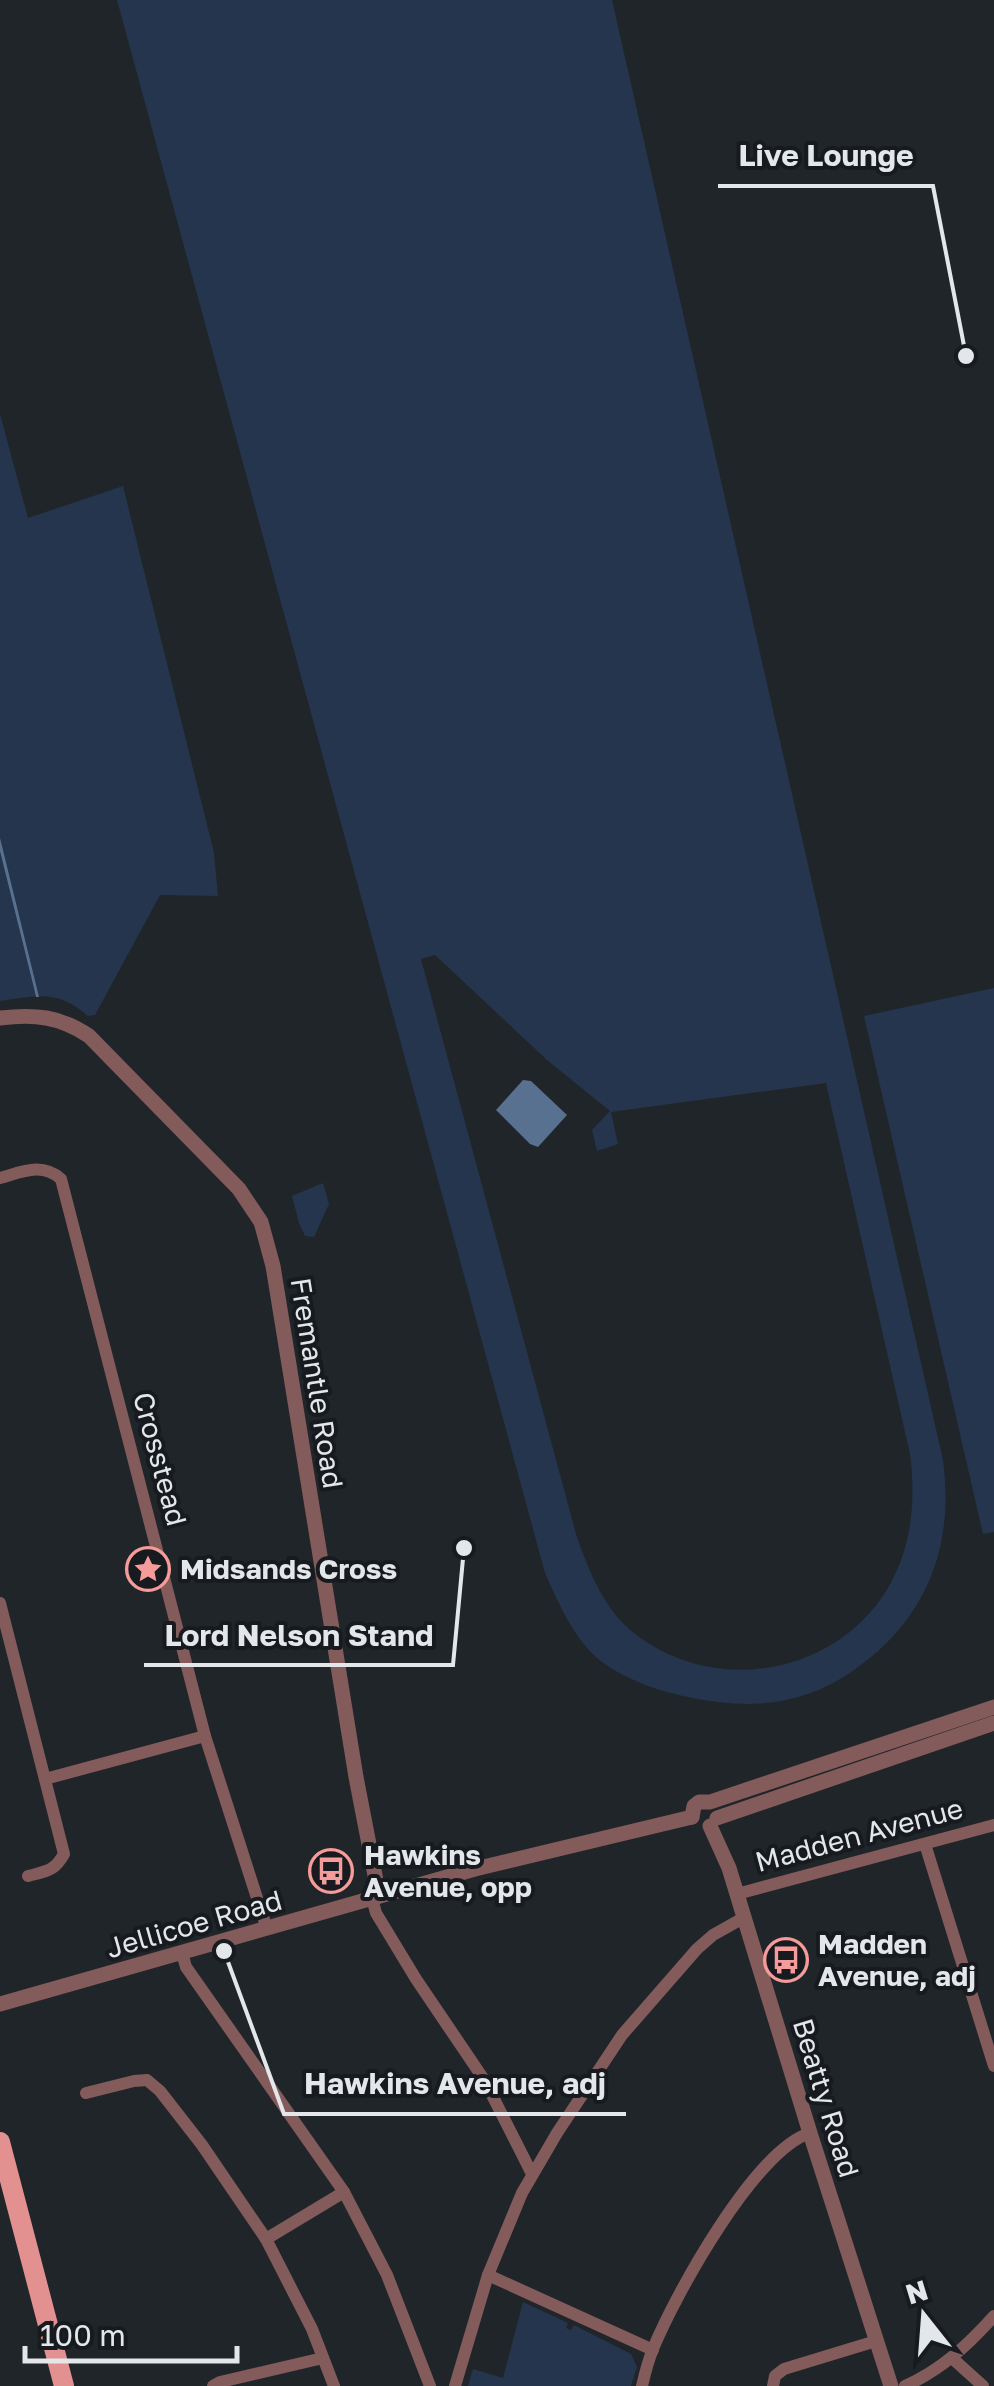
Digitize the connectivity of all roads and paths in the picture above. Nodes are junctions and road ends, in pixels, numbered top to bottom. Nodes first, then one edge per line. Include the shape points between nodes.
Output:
1 (0, 1018) edge
2 (0, 1178) edge
3 (0, 1604) edge
4 (994, 1706) edge
5 (994, 1723) edge
6 (205, 1736) junction
7 (44, 1779) junction
8 (710, 1802) junction
9 (692, 1817) junction
10 (713, 1822) junction
11 (994, 1825) edge
12 (925, 1844) junction
13 (28, 1876) dead end
14 (737, 1894) junction
15 (376, 1897) junction
16 (745, 1917) junction
17 (267, 1929) junction
18 (182, 1953) junction
19 (0, 2004) edge
20 (994, 2066) edge
21 (86, 2093) dead end
22 (810, 2133) junction
23 (0, 2142) edge
24 (532, 2174) junction
25 (344, 2192) junction
26 (266, 2239) junction
27 (488, 2276) junction
28 (994, 2316) edge
29 (876, 2341) junction
30 (652, 2350) junction
31 (323, 2358) junction
32 (952, 2358) junction
33 (64, 2386) edge
34 (213, 2386) edge
35 (334, 2386) edge
36 (430, 2386) edge
37 (456, 2386) edge
38 (642, 2386) edge
39 (773, 2386) edge
40 (891, 2386) edge
41 (905, 2386) edge
42 (983, 2386) edge

1 - 15 street, Fremantle Road via 55,1018 89,1036 239,1188 261,1222
2 - 6 street, Crosstead via 42,1168 61,1180
3 - 7 street
4 - 8 street, Jellicoe Road
5 - 10 street
6 - 7 street
6 - 17 street, Crosstead
7 - 13 street via 64,1854 58,1865
8 - 9 street, Jellicoe Road via 697,1803
8 - 10 street
9 - 10 street via 697,1824
9 - 15 street, Jellicoe Road
10 - 14 street, Beatty Road
11 - 12 street, Madden Avenue
12 - 14 street, Madden Avenue
12 - 20 street
14 - 16 street, Beatty Road
15 - 17 street, Jellicoe Road
15 - 24 street via 376,1913 485,2081
16 - 22 street, Beatty Road
16 - 24 street via 697,1949 622,2034
17 - 18 street, Jellicoe Road
18 - 19 street, Jellicoe Road
18 - 25 street
21 - 26 street via 147,2080 202,2145
22 - 29 street, Beatty Road
22 - 30 street via 786,2144 737,2201
23 - 33 main road
24 - 27 street
25 - 26 street
25 - 36 street via 387,2275
26 - 31 street
27 - 30 street
27 - 37 street
28 - 32 street
29 - 39 street via 784,2369
29 - 40 street, Beatty Road
30 - 38 street
31 - 34 street
31 - 35 street
32 - 41 street
32 - 42 street

